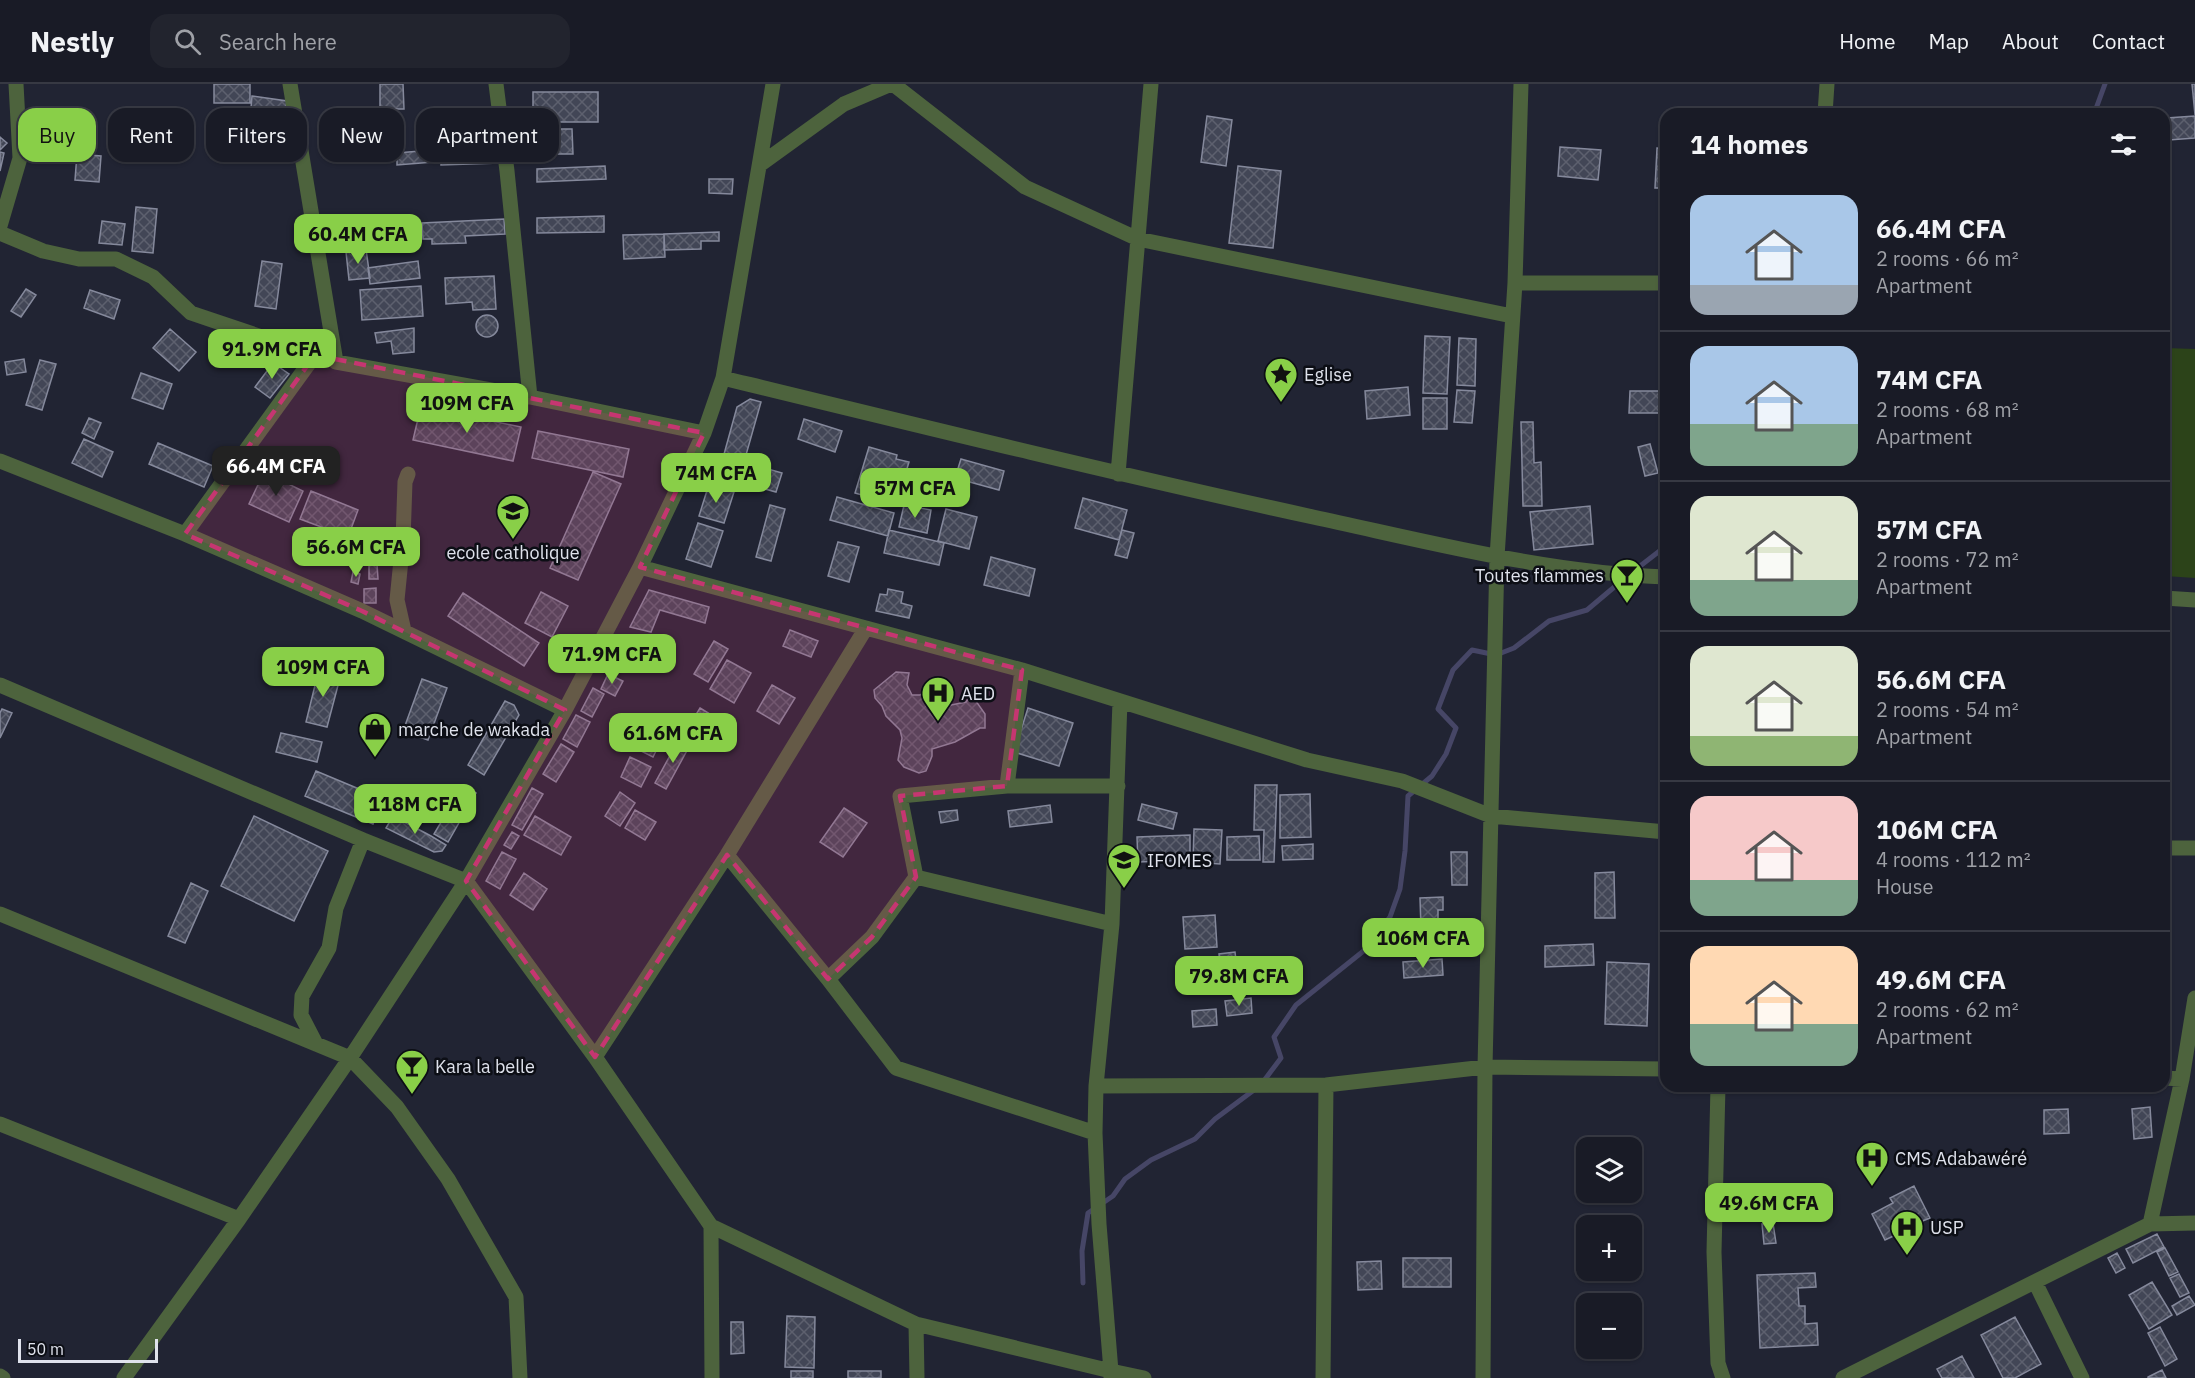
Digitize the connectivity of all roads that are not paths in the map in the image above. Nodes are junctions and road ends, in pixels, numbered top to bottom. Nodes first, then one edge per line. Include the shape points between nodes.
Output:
1 (16, 84) edge
2 (290, 84) edge
3 (496, 84) edge
4 (773, 84) edge
5 (892, 84) edge
6 (1151, 84) edge
7 (1521, 84) edge
8 (1827, 84) edge
9 (1825, 108) edge
10 (761, 164) junction
11 (0, 226) edge
12 (0, 233) edge
13 (1138, 239) junction
14 (1515, 283) junction
15 (1660, 283) edge
16 (1512, 315) junction
17 (315, 355) junction
18 (336, 362) junction
19 (723, 378) junction
20 (530, 397) junction
21 (704, 433) junction
22 (0, 461) edge
23 (408, 474) dead end
24 (1118, 474) junction
25 (185, 534) junction
26 (1497, 557) junction
27 (640, 567) junction
28 (1660, 577) edge
29 (2170, 598) edge
30 (2195, 600) edge
31 (866, 628) junction
32 (404, 631) junction
33 (1022, 670) junction
34 (0, 685) edge
35 (1120, 701) junction
36 (565, 710) junction
37 (1007, 786) junction
38 (1118, 786) junction
39 (1491, 816) junction
40 (1660, 831) edge
41 (363, 840) junction
42 (2170, 848) edge
43 (2195, 849) edge
44 (727, 855) junction
45 (916, 877) junction
46 (466, 881) junction
47 (0, 914) edge
48 (1112, 924) junction
49 (828, 979) junction
50 (2195, 998) edge
51 (316, 1044) junction
52 (595, 1057) junction
53 (351, 1058) junction
54 (1485, 1067) junction
55 (1660, 1069) edge
56 (2170, 1078) edge
57 (2182, 1079) junction
58 (1326, 1085) junction
59 (1096, 1086) junction
60 (1718, 1092) edge
61 (0, 1124) edge
62 (1095, 1133) junction
63 (239, 1219) junction
64 (2195, 1223) edge
65 (2150, 1224) junction
66 (711, 1226) junction
67 (2035, 1282) junction
68 (916, 1324) junction
69 (1111, 1374) edge
70 (124, 1378) edge
71 (520, 1378) edge
72 (712, 1378) edge
73 (917, 1378) edge
74 (1144, 1378) edge
75 (1323, 1378) edge
76 (1483, 1378) edge
77 (1723, 1378) edge
78 (1843, 1378) edge
79 (2082, 1378) edge

1 - 11 street via 20,158
2 - 18 street
3 - 20 street
4 - 10 street
5 - 10 street via 844,104
5 - 13 street via 1025,187
6 - 13 street
7 - 14 street
8 - 9 street
10 - 19 street
12 - 17 street via 43,251 79,259 116,259 153,277 191,313
13 - 16 street
13 - 24 street
14 - 15 street
14 - 16 street
16 - 26 street
17 - 18 street
17 - 25 street
18 - 20 street
19 - 21 street
19 - 24 street
20 - 21 street
21 - 27 street
22 - 25 street
23 - 32 street via 397,600
24 - 26 street
25 - 32 street
26 - 28 street via 1612,574
26 - 39 street
27 - 31 street
27 - 36 street
29 - 30 street
31 - 33 street
31 - 44 street
32 - 36 street
33 - 35 street
33 - 37 street
34 - 41 street
35 - 38 street
35 - 39 street via 1307,760 1402,780
36 - 46 street
37 - 38 street
37 - 45 street via 900,796
38 - 48 street
39 - 40 street
39 - 54 street
41 - 46 street
41 - 51 street via 336,908 329,948 302,996 302,1015
42 - 43 street
44 - 49 street
44 - 52 street
45 - 48 street
45 - 49 street via 872,937
46 - 52 street
46 - 53 street
47 - 51 street
48 - 59 street
49 - 62 street via 896,1068
50 - 57 street
51 - 53 street
52 - 66 street
53 - 63 street
53 - 71 street via 397,1107 448,1179 516,1297
54 - 55 street
54 - 58 street
54 - 76 street
56 - 57 street
57 - 65 street
58 - 59 street
58 - 75 street
59 - 62 street
60 - 77 street via 1714,1252 1718,1363
61 - 63 street
62 - 69 street
63 - 70 street
64 - 65 street
65 - 67 street
66 - 68 street
66 - 72 street
67 - 78 street
67 - 79 street
68 - 69 street
68 - 73 street
69 - 74 street

